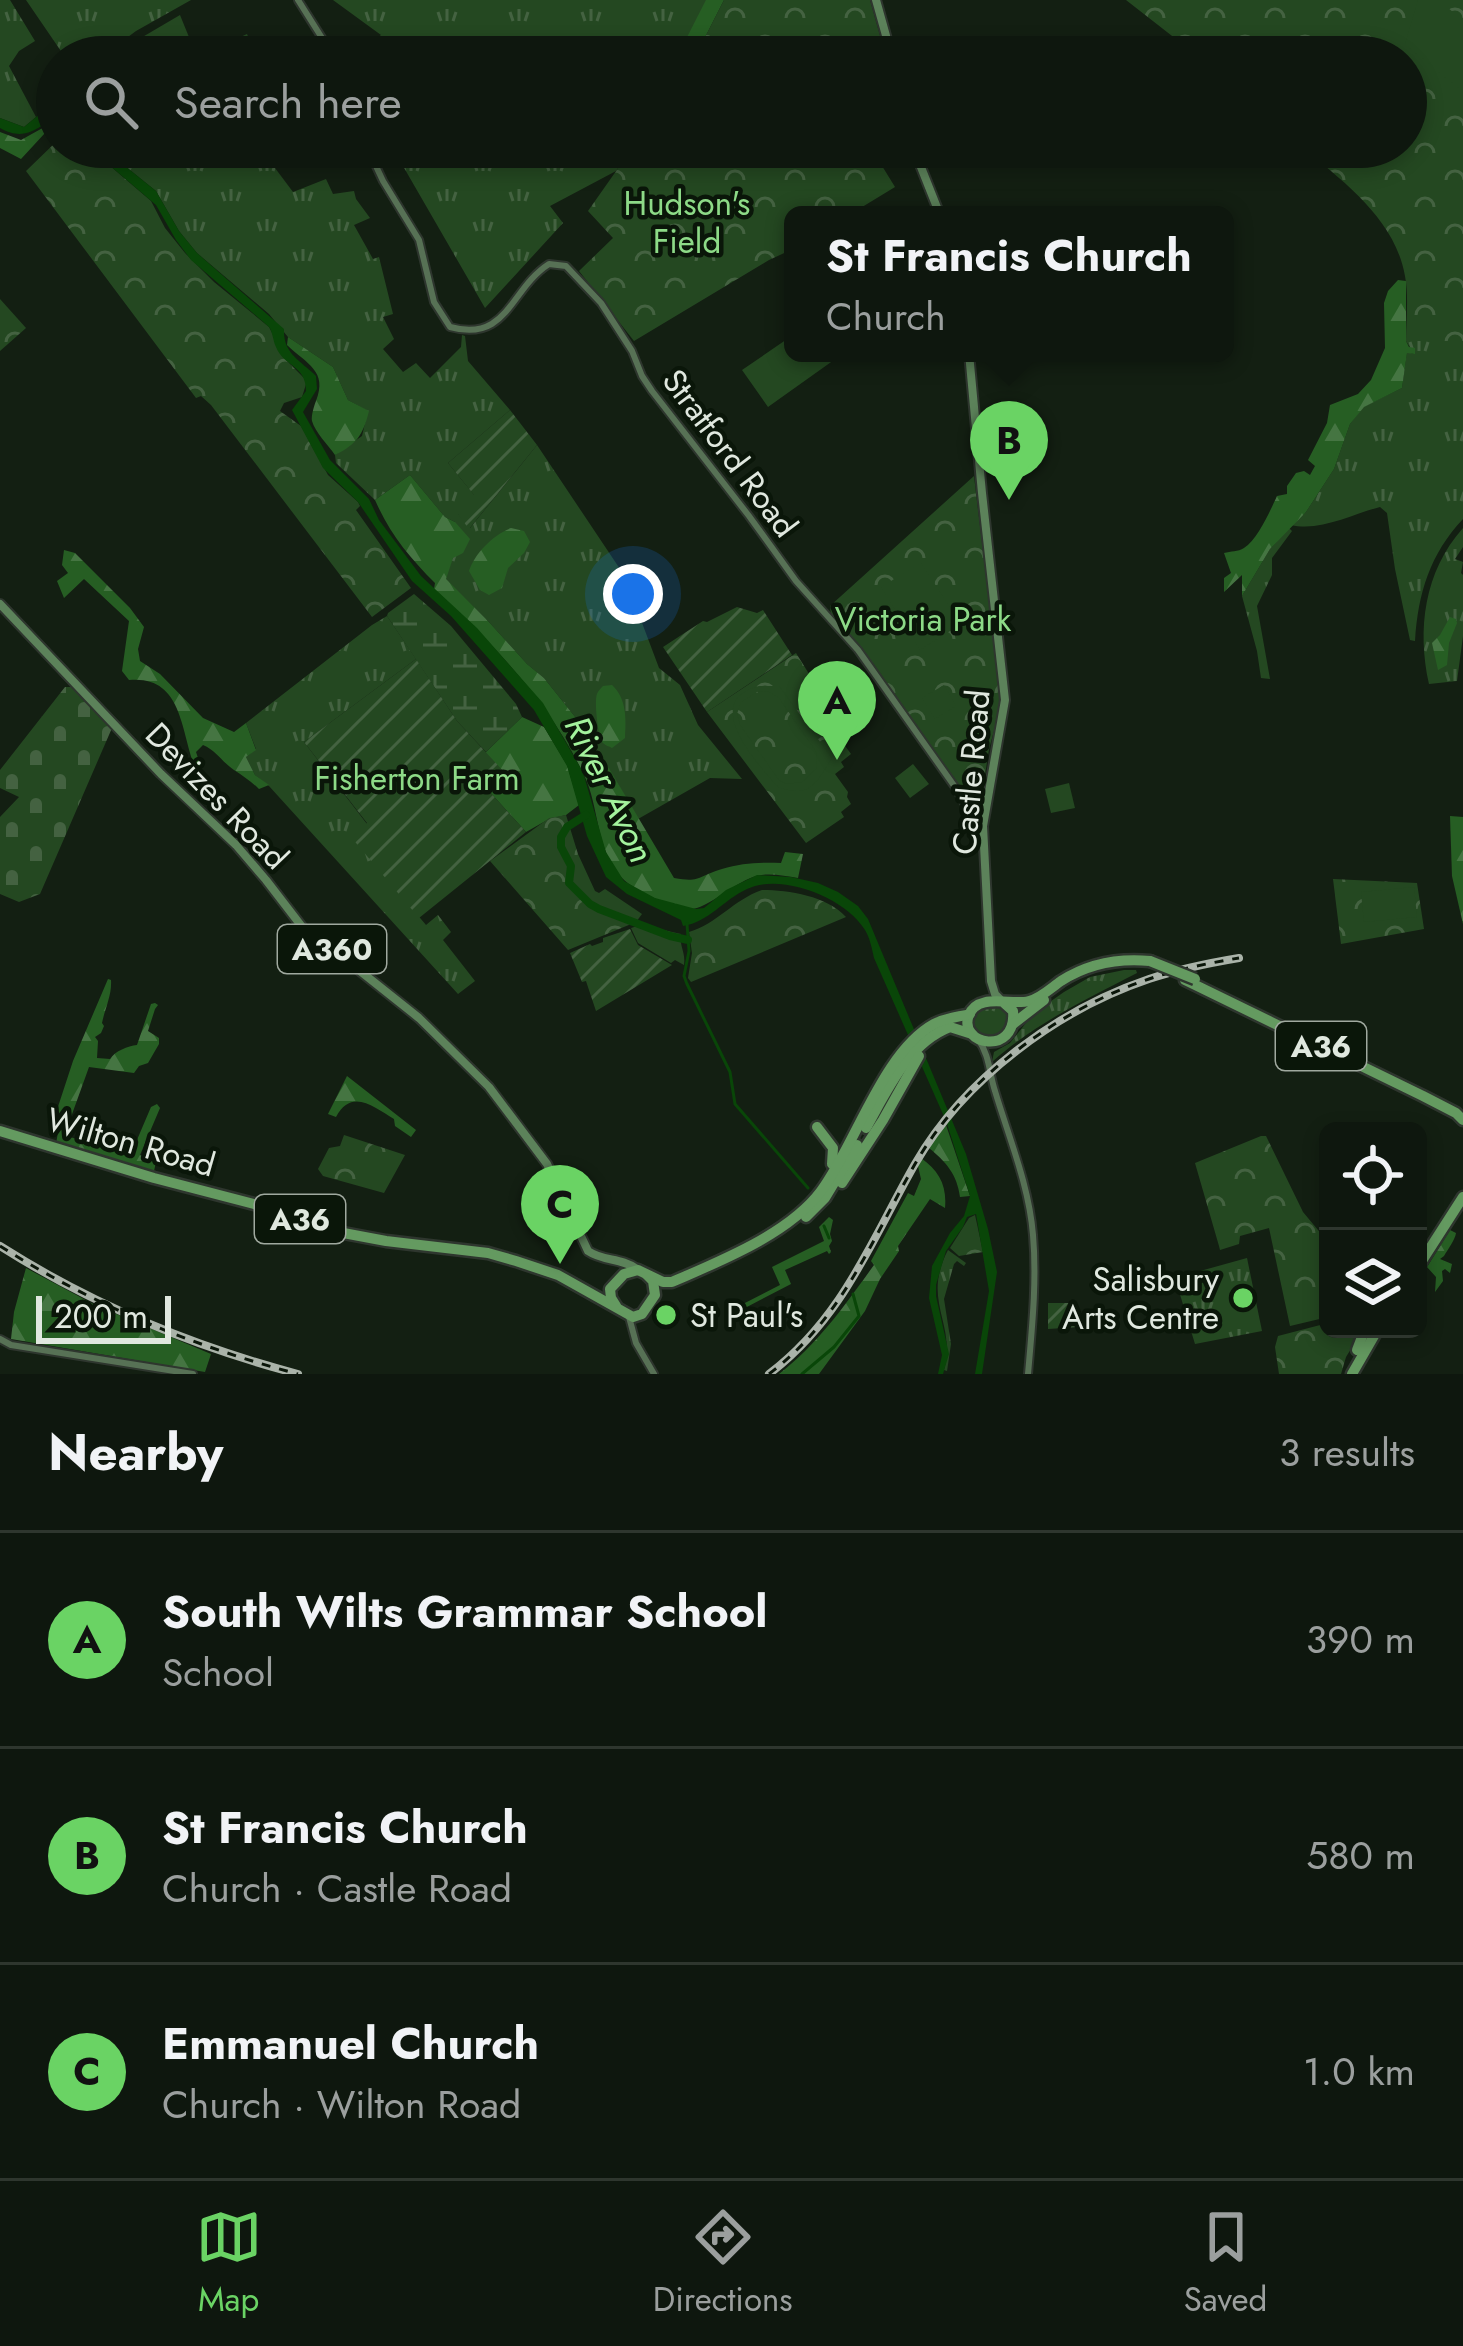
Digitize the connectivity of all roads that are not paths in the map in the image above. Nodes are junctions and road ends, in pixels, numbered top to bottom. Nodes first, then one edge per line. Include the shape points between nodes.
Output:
1 (298, 0) edge
2 (876, 0) edge
3 (321, 36) edge
4 (886, 36) edge
5 (376, 168) edge
6 (921, 168) edge
7 (936, 206) edge
8 (970, 362) edge
9 (0, 604) edge
10 (983, 826) junction
11 (1145, 963) junction
12 (1190, 979) junction
13 (991, 981) junction
14 (1003, 1002) junction
15 (972, 1011) junction
16 (1013, 1024) junction
17 (975, 1037) junction
18 (1002, 1039) junction
19 (920, 1045) junction
20 (989, 1057) junction
21 (1463, 1108) edge
22 (1463, 1120) edge
23 (862, 1125) junction
24 (0, 1131) edge
25 (1463, 1185) edge
26 (1463, 1197) edge
27 (825, 1198) junction
28 (810, 1204) junction
29 (1427, 1241) edge
30 (1427, 1253) edge
31 (616, 1258) junction
32 (642, 1272) junction
33 (613, 1284) junction
34 (593, 1296) junction
35 (650, 1304) junction
36 (622, 1312) junction
37 (635, 1334) junction
38 (1365, 1338) edge
39 (1367, 1338) edge
40 (0, 1339) edge
41 (1351, 1373) edge
42 (193, 1374) edge
43 (654, 1374) edge
44 (1028, 1374) edge

1 - 3 street
2 - 4 main road
5 - 10 street, Stratford Road via 419,240 434,302 450,327 468,332 502,317 549,264 566,266 601,303 652,392 857,650
6 - 7 main road
8 - 10 main road, Castle Road via 1005,700
9 - 31 main road, Devizes Road / A360 via 246,856 305,932 462,1059 544,1158 586,1248
10 - 13 main road, Castle Road
11 - 12 highway, A36, bridge
11 - 14 highway, A36 via 1102,963 1031,1000
11 - 16 highway via 1084,974
12 - 21 highway, A36
12 - 22 highway, A36
13 - 14 main road
13 - 15 main road
14 - 15 highway
14 - 16 highway
15 - 17 highway
15 - 19 highway via 945,1019
16 - 18 highway
17 - 18 highway
17 - 19 highway via 944,1028
17 - 20 street
18 - 20 street
19 - 23 highway via 890,1071
19 - 27 highway via 853,1168
20 - 44 street via 1034,1235
23 - 27 highway
23 - 28 highway
23 - 28 highway via 837,1139 821,1125 835,1155
24 - 34 highway, Wilton Road / A36 via 338,1232 502,1257
25 - 29 highway
26 - 30 highway
27 - 35 highway via 788,1231
28 - 32 highway via 676,1281
31 - 32 main road, Devizes Road
31 - 33 main road
32 - 33 highway
32 - 35 highway via 655,1289
33 - 34 highway
33 - 36 highway via 612,1302
34 - 36 highway, Wilton Road / A36
35 - 36 highway via 637,1316
35 - 37 street
36 - 37 street
37 - 43 street
38 - 41 highway
39 - 41 highway
40 - 42 street

